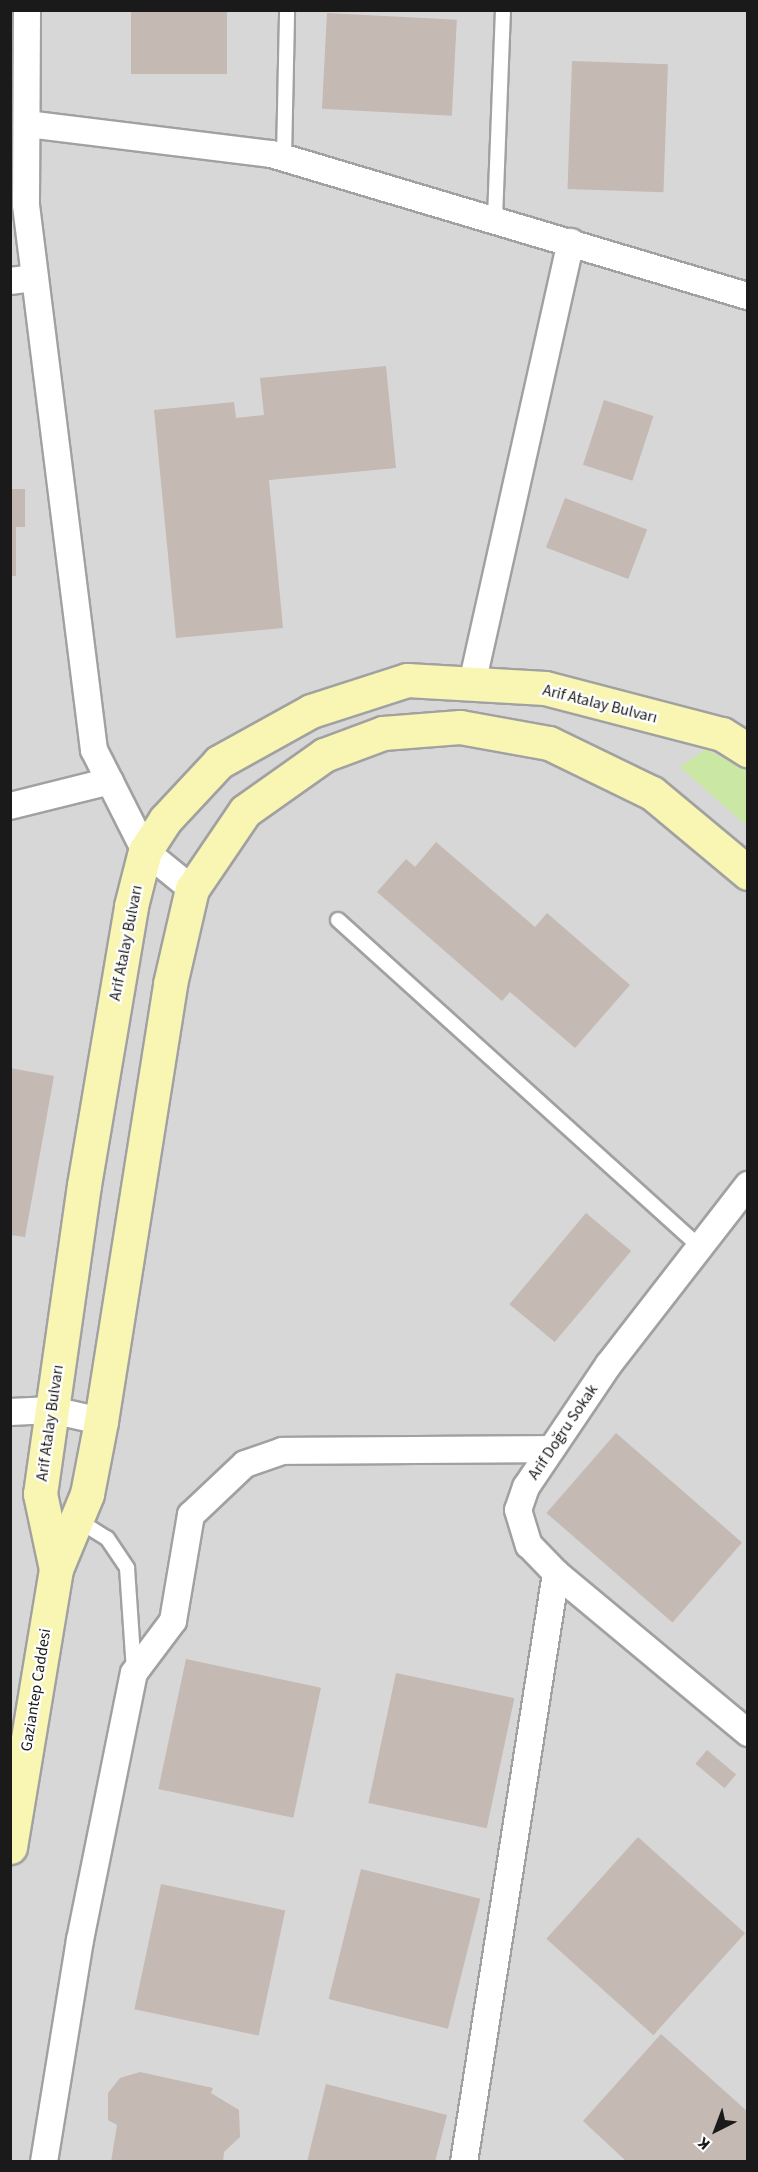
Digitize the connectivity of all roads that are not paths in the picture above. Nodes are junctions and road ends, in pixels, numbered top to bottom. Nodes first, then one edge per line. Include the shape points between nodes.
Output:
1 (27, 10) edge
2 (287, 10) edge
3 (503, 10) edge
4 (27, 124) junction
5 (284, 158) junction
6 (495, 218) junction
7 (571, 242) junction
8 (23, 279) edge
9 (747, 296) edge
10 (472, 684) junction
11 (739, 735) edge
12 (110, 781) junction
13 (10, 806) edge
14 (145, 850) junction
15 (747, 873) edge
16 (192, 889) junction
17 (338, 920) dead end
18 (747, 1185) edge
19 (700, 1246) junction
20 (52, 1410) junction
21 (10, 1412) edge
22 (101, 1421) junction
23 (551, 1449) junction
24 (76, 1520) junction
25 (56, 1569) junction
26 (556, 1574) junction
27 (134, 1673) junction
28 (747, 1733) edge
29 (10, 1847) edge
30 (45, 2162) edge
31 (464, 2162) edge

1 - 4 street
2 - 5 lane
3 - 6 lane
4 - 5 street
4 - 8 street
5 - 6 street
6 - 7 street
7 - 9 street
7 - 10 street
8 - 12 street via 94,750
10 - 11 main road, Arif Atalay Bulvarı via 545,688
10 - 14 main road, Arif Atalay Bulvarı via 407,680 311,711 219,762 165,820
12 - 13 street
12 - 14 street
14 - 16 street
14 - 20 main road, Arif Atalay Bulvarı via 84,1185
15 - 16 main road via 652,793 549,743 460,727 383,733 324,755 245,811
16 - 22 main road via 130,1211
17 - 19 lane
18 - 19 street, Arif Doğru Sokak
19 - 23 street, Arif Doğru Sokak
20 - 21 street
20 - 22 street
20 - 25 main road, Arif Atalay Bulvarı via 40,1494
22 - 24 main road
23 - 26 street, Arif Doğru Sokak via 526,1487 518,1510 529,1545
23 - 27 street via 282,1451 245,1464 191,1515 173,1621
24 - 25 main road
24 - 27 lane via 107,1538 127,1568
25 - 29 main road, Gaziantep Caddesi
26 - 28 street, Arif Doğru Sokak
26 - 31 street
27 - 30 street via 80,1940

